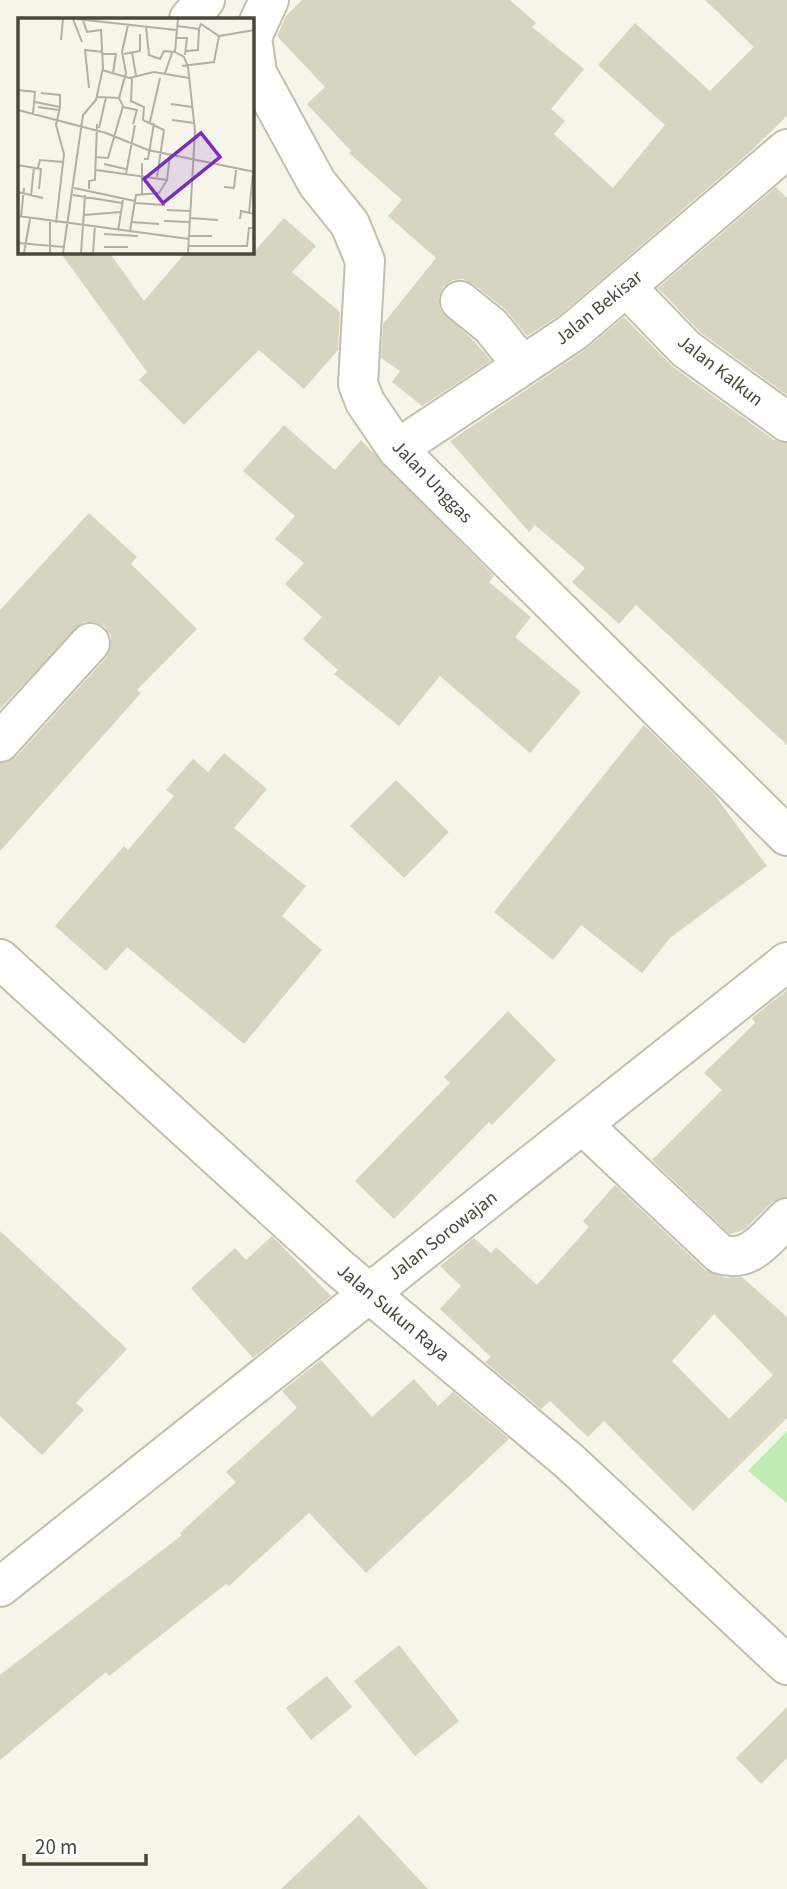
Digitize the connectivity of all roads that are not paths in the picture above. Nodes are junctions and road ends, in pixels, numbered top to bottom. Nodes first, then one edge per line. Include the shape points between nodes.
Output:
1 (205, 0) edge
2 (269, 0) edge
3 (190, 18) edge
4 (254, 33) edge
5 (254, 51) edge
6 (787, 149) edge
7 (626, 288) junction
8 (460, 301) dead end
9 (522, 365) junction
10 (787, 422) edge
11 (397, 449) junction
12 (90, 643) dead end
13 (0, 742) edge
14 (787, 836) edge
15 (0, 959) edge
16 (787, 962) edge
17 (584, 1126) junction
18 (787, 1218) edge
19 (371, 1292) junction
20 (0, 1587) edge
21 (787, 1665) edge

1 - 3 street
2 - 4 street, Jalan Unggas
5 - 11 street, Jalan Unggas via 257,73 317,183 350,224 365,261 358,384
6 - 7 street, Jalan Bekisar
7 - 9 street, Jalan Bekisar via 573,332
7 - 10 street, Jalan Kalkun via 686,349
8 - 9 street via 491,326
9 - 11 street, Jalan Bekisar
11 - 14 street, Jalan Unggas
12 - 13 street
15 - 19 street, Jalan Sukun Raya
16 - 17 street, Jalan Sorowajan
17 - 18 street via 720,1254 733,1259 747,1257
17 - 19 street, Jalan Sorowajan
19 - 20 street, Jalan Sorowajan
19 - 21 street, Jalan Sukun Raya via 569,1461

